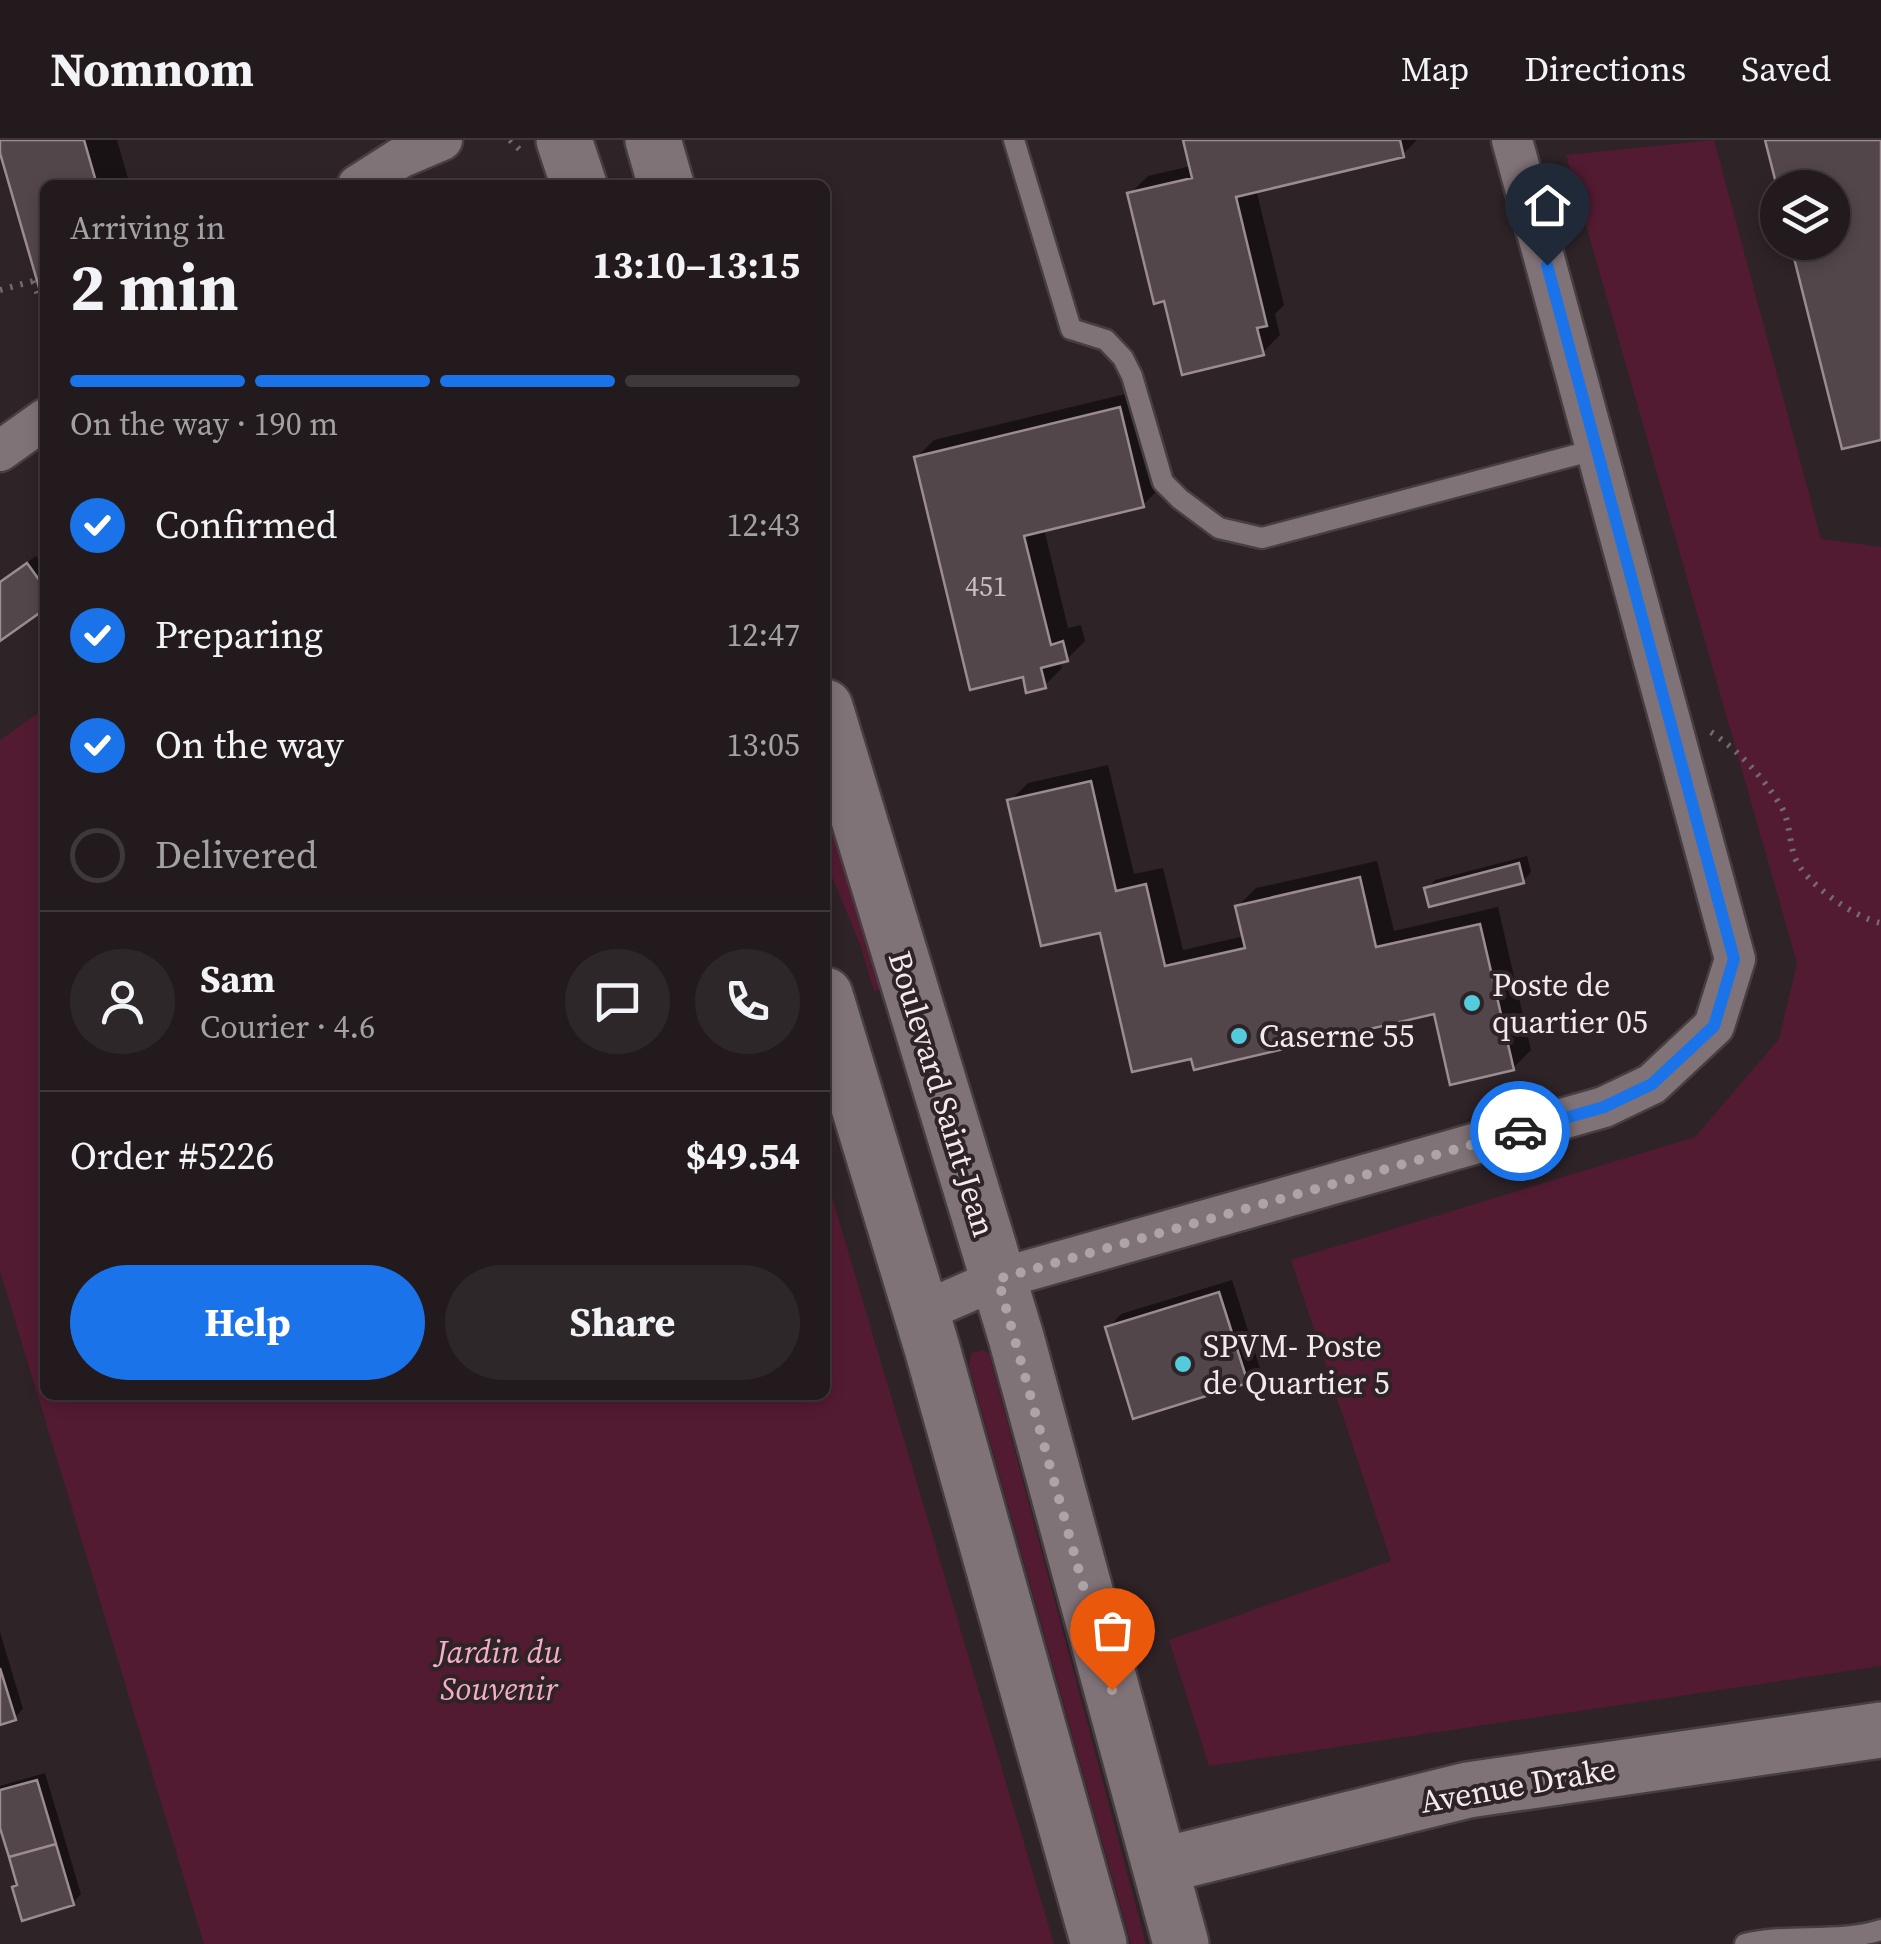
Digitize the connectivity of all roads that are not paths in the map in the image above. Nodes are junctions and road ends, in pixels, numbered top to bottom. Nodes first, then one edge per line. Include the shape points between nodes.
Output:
1 (442, 140) edge
2 (564, 140) edge
3 (653, 140) edge
4 (1014, 140) edge
5 (1512, 140) edge
6 (366, 180) edge
7 (576, 180) edge
8 (665, 180) edge
9 (40, 423) edge
10 (1598, 448) junction
11 (0, 451) edge
12 (830, 724) edge
13 (830, 1012) edge
14 (998, 1279) junction
15 (920, 1314) junction
16 (1881, 1730) edge
17 (1160, 1866) junction
18 (1881, 1930) edge
19 (1099, 1944) edge
20 (1181, 1944) edge
21 (1744, 1944) edge

1 - 6 street
2 - 7 main road
3 - 8 main road
4 - 10 lane via 1071,329 1106,340 1122,358 1163,482 1219,528 1262,538
5 - 10 street
9 - 11 street
10 - 14 street via 1734,959 1714,1026 1652,1084 1604,1107
12 - 14 main road, Boulevard Saint-Jean
13 - 15 main road
14 - 15 street
14 - 17 main road, Boulevard Saint-Jean
15 - 19 main road
16 - 17 main road, Avenue Drake via 1468,1790
17 - 20 main road, Boulevard Saint-Jean
18 - 21 lane via 1857,1938 1776,1937

